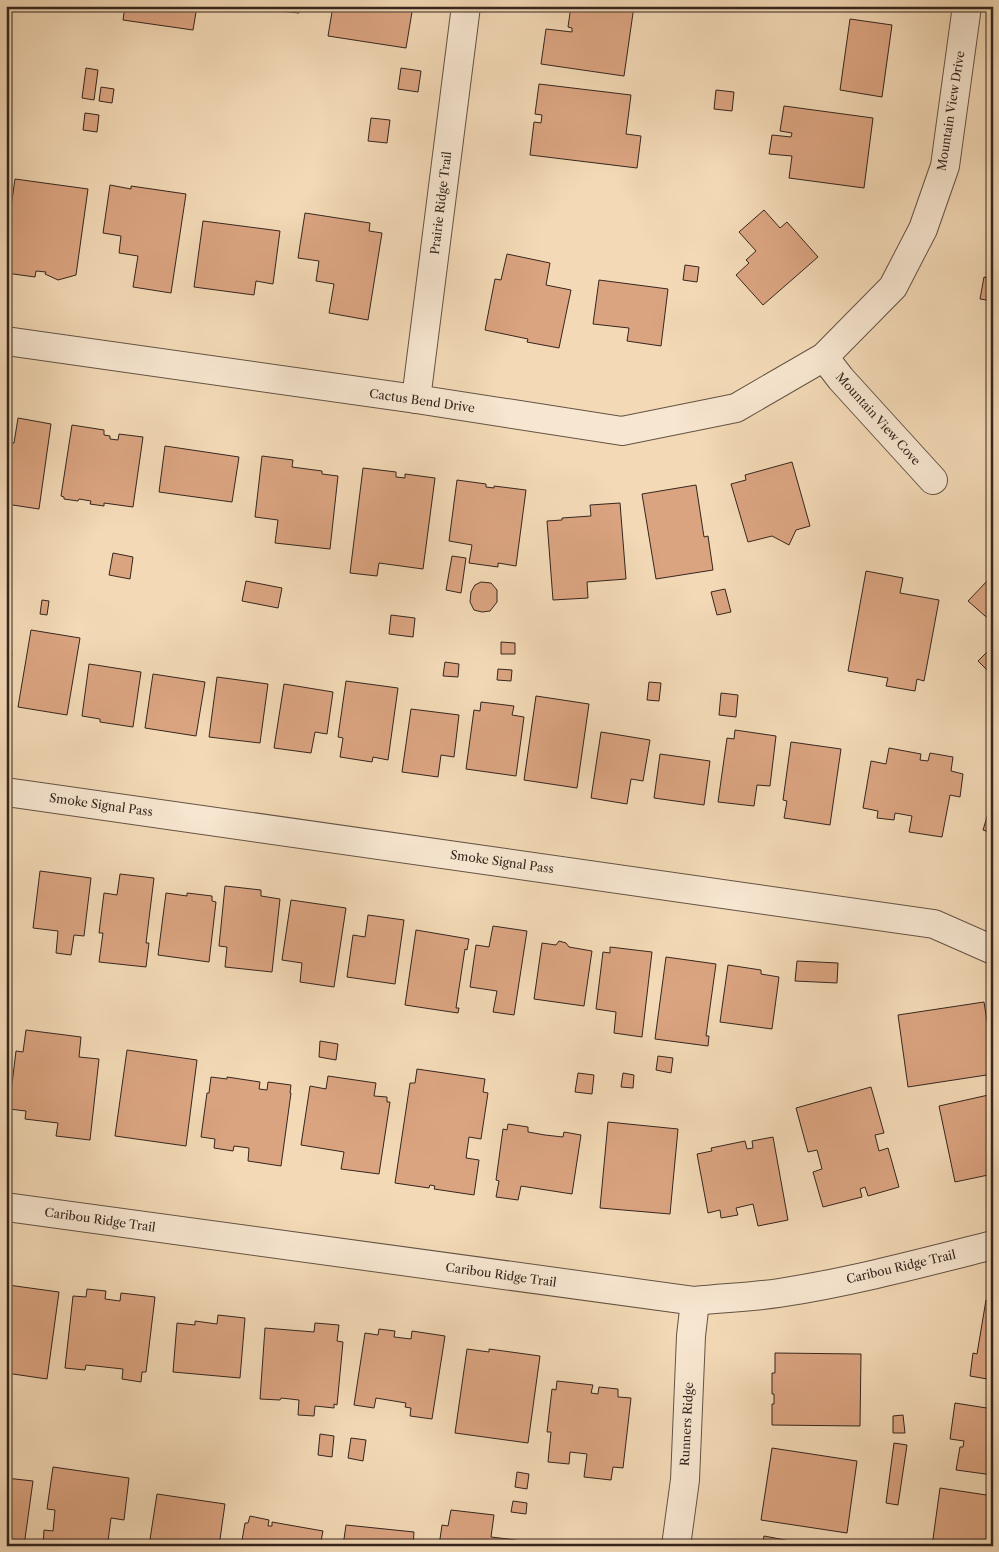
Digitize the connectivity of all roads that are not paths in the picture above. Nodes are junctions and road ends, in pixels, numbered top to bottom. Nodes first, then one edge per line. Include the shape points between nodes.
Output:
1 (466, 6) edge
2 (967, 6) edge
3 (6, 342) edge
4 (824, 357) junction
5 (416, 400) junction
6 (932, 480) dead end
7 (6, 792) edge
8 (993, 950) edge
9 (6, 1208) edge
10 (993, 1245) edge
11 (695, 1301) junction
12 (676, 1546) edge

1 - 5 street, Prairie Ridge Trail
2 - 4 street, Mountain View Drive via 945,166 923,229 894,287
3 - 5 street, Cactus Bend Drive
4 - 5 street, Cactus Bend Drive via 736,408 622,431
4 - 6 street, Mountain View Cove
7 - 8 street, Smoke Signal Pass via 934,924
9 - 11 street, Caribou Ridge Trail
10 - 11 street, Caribou Ridge Trail via 778,1293
11 - 12 street, Runners Ridge via 684,1480

